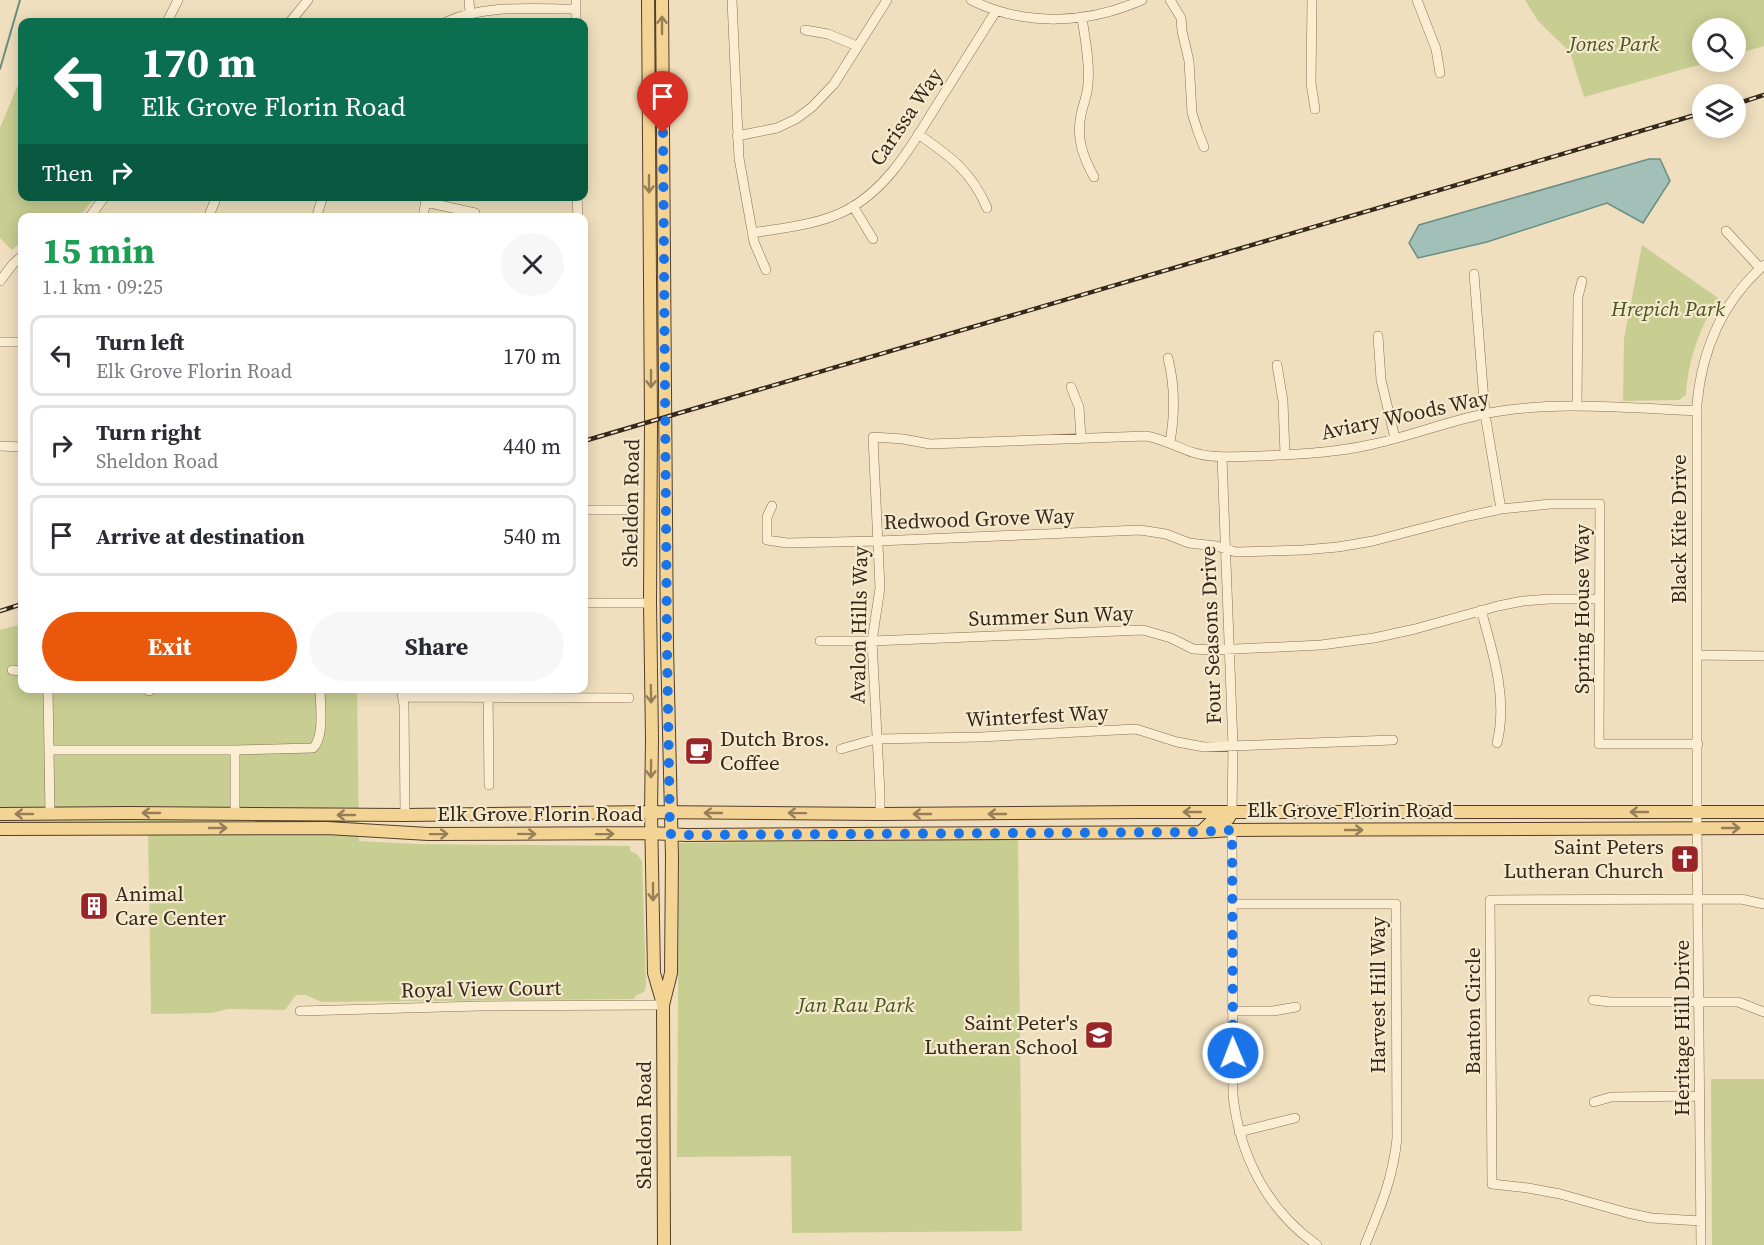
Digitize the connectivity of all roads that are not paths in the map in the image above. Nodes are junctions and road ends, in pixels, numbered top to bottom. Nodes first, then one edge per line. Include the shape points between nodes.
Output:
1 (178, 0) edge
2 (308, 0) edge
3 (469, 0) edge
4 (648, 0) edge
5 (662, 0) edge
6 (732, 0) edge
7 (887, 0) edge
8 (971, 0) edge
9 (1142, 0) edge
10 (1170, 0) edge
11 (1312, 0) edge
12 (1417, 0) edge
13 (576, 4) edge
14 (996, 11) junction
15 (470, 14) junction
16 (169, 18) edge
17 (293, 18) edge
18 (458, 18) edge
19 (1082, 18) junction
20 (806, 30) dead end
21 (857, 46) junction
22 (1440, 73) dead end
23 (1315, 109) dead end
24 (918, 134) junction
25 (737, 136) junction
26 (1204, 147) dead end
27 (1094, 177) dead end
28 (430, 201) edge
29 (853, 206) junction
30 (987, 208) dead end
31 (475, 213) dead end
32 (1726, 231) dead end
33 (752, 233) junction
34 (873, 239) dead end
35 (18, 260) edge
36 (1762, 266) edge
37 (766, 270) dead end
38 (1474, 274) dead end
39 (0, 281) edge
40 (1582, 281) dead end
41 (1378, 336) dead end
42 (0, 342) edge
43 (18, 342) edge
44 (1168, 358) dead end
45 (1277, 366) dead end
46 (1071, 387) dead end
47 (1577, 406) junction
48 (1697, 411) junction
49 (1485, 414) junction
50 (873, 437) joint
51 (1081, 438) junction
52 (1395, 438) junction
53 (1170, 442) junction
54 (0, 446) edge
55 (18, 447) edge
56 (1285, 455) junction
57 (1222, 457) junction
58 (772, 506) dead end
59 (1501, 509) junction
60 (588, 510) edge
61 (628, 510) dead end
62 (878, 541) junction
63 (1226, 549) junction
64 (650, 570) junction
65 (1600, 598) junction
66 (588, 603) edge
67 (650, 603) junction
68 (1481, 610) junction
69 (820, 641) dead end
70 (872, 641) junction
71 (667, 647) junction
72 (1229, 649) junction
73 (1698, 655) junction
74 (1764, 656) edge
75 (12, 670) dead end
76 (18, 671) edge
77 (48, 693) edge
78 (320, 693) edge
79 (402, 693) edge
80 (488, 693) edge
81 (576, 693) edge
82 (629, 698) dead end
83 (876, 739) junction
84 (1393, 740) dead end
85 (1497, 743) dead end
86 (1698, 744) junction
87 (1233, 746) junction
88 (842, 749) dead end
89 (49, 750) junction
90 (235, 750) junction
91 (489, 786) dead end
92 (651, 812) junction
93 (670, 812) junction
94 (1232, 812) junction
95 (1342, 812) junction
96 (1698, 812) junction
97 (1764, 812) edge
98 (0, 814) edge
99 (50, 814) junction
100 (89, 814) junction
101 (235, 814) junction
102 (880, 814) junction
103 (405, 816) junction
104 (1697, 828) junction
105 (1764, 828) edge
106 (0, 829) edge
107 (54, 829) junction
108 (1232, 830) junction
109 (382, 831) junction
110 (1201, 832) junction
111 (651, 833) junction
112 (670, 834) junction
113 (1699, 899) junction
114 (1232, 904) junction
115 (1764, 904) edge
116 (1593, 1000) dead end
117 (1700, 1001) junction
118 (663, 1005) junction
119 (1296, 1007) dead end
120 (300, 1011) dead end
121 (1233, 1011) junction
122 (1764, 1012) edge
123 (1700, 1096) junction
124 (1594, 1102) dead end
125 (1295, 1118) dead end
126 (1239, 1132) junction
127 (1701, 1221) junction
128 (664, 1245) edge
129 (1317, 1245) edge
130 (1365, 1245) edge
131 (1701, 1245) edge

1 - 16 street
2 - 17 street
3 - 15 street
4 -> 64 main road, Sheldon Road
71 -> 5 main road, Sheldon Road
6 - 25 street
7 - 21 street
8 - 14 street
9 - 19 street
10 - 26 street via 1181,18 1189,61 1192,113
11 - 23 street via 1311,83
12 - 22 street via 1436,50
13 - 15 street
14 - 19 street via 1050,20
14 - 24 street, Carissa Way
15 - 18 street
19 - 27 street via 1089,75 1079,134 1082,153
20 - 21 street
21 - 25 street via 827,93 804,113 777,128
24 - 29 street, Carissa Way via 883,182
24 - 30 street via 967,172
25 - 33 street
28 - 31 street
29 - 33 street, Carissa Way via 826,219
29 - 34 street
32 - 36 street
33 - 37 street
35 - 39 street
36 - 48 street, Black Kite Drive via 1734,297 1715,330 1699,383
38 - 49 street
40 - 47 street via 1578,297
41 - 52 street via 1381,380
42 - 43 street
44 - 53 street via 1174,416
45 - 56 street
46 - 51 street via 1079,407
47 - 48 street, Aviary Woods Way
47 - 49 street, Aviary Woods Way
48 - 73 street, Black Kite Drive
49 - 52 street, Aviary Woods Way
49 - 59 street
50 - 51 street, Aviary Woods Way via 930,444
50 - 62 street, Avalon Hills Way
51 - 53 street, Aviary Woods Way via 1146,436
52 - 56 street, Aviary Woods Way via 1343,450
53 - 57 street, Aviary Woods Way via 1199,455
54 - 55 street
56 - 57 street, Aviary Woods Way
57 - 63 street, Four Seasons Drive
58 - 62 street, Redwood Grove Way via 767,517 767,540
59 - 63 street, Spring House Way via 1338,547 1236,552
59 - 65 street, Spring House Way via 1600,504
60 - 61 street
62 - 63 street, Redwood Grove Way via 1146,530
62 - 70 street, Avalon Hills Way via 880,588
63 - 72 street, Four Seasons Drive
64 - 67 main road, Sheldon Road
64 - 71 main road via 659,598 661,638
65 - 68 street, Summer Sun Way via 1532,600
65 - 86 street, Spring House Way via 1599,744
66 - 67 street
67 -> 92 main road, Sheldon Road
68 - 72 street, Summer Sun Way via 1374,638
68 - 85 street via 1498,677 1501,715
69 - 70 street, Summer Sun Way
70 - 72 street, Summer Sun Way via 1143,630 1193,649
70 - 83 street, Avalon Hills Way
71 - 93 main road, Sheldon Road
72 - 87 street, Four Seasons Drive
73 - 74 street
73 - 86 street, Black Kite Drive
75 - 76 street
77 - 89 street
78 - 90 street via 320,735 313,748
79 - 80 street
79 - 103 street
80 - 81 street
80 - 91 street
81 - 82 street
83 - 87 street, Winterfest Way via 1136,729 1204,747
83 - 88 street, Winterfest Way
83 - 102 street, Avalon Hills Way
84 - 87 street, Winterfest Way
86 - 96 street, Black Kite Drive
87 - 94 street, Four Seasons Drive
89 - 90 street
89 - 99 street
90 - 101 street
92 - 93 main road, Elk Grove Florin Road
92 - 103 main road, Elk Grove Florin Road
92 - 111 main road, Sheldon Road
102 -> 93 main road, Elk Grove Florin Road
93 - 112 main road, Sheldon Road
94 - 95 main road, Elk Grove Florin Road
94 -> 102 main road, Elk Grove Florin Road
94 - 110 main road via 1228,819 1210,823
96 -> 95 main road, Elk Grove Florin Road
95 - 108 main road via 1324,823 1251,822
96 - 97 main road, Elk Grove Florin Road
96 - 104 street, Heritage Hill Drive
99 -> 98 main road, Elk Grove Florin Road
99 - 100 main road, Elk Grove Florin Road
101 -> 100 main road, Elk Grove Florin Road
100 - 107 main road
103 -> 101 main road, Elk Grove Florin Road
103 - 109 main road via 399,825 390,824
104 -> 105 main road, Elk Grove Florin Road
108 -> 104 main road, Elk Grove Florin Road
104 - 113 street, Heritage Hill Drive
106 - 107 main road, Elk Grove Florin Road
107 -> 109 main road, Elk Grove Florin Road
108 - 110 main road, Elk Grove Florin Road
108 - 114 street
109 -> 111 main road, Elk Grove Florin Road
110 - 112 main road, Elk Grove Florin Road
111 - 112 main road, Elk Grove Florin Road
111 -> 118 main road, Sheldon Road via 654,973
112 - 118 main road, Sheldon Road via 671,974
113 - 115 street, Banton Circle via 1741,899
113 - 117 street, Heritage Hill Drive
113 - 127 street, Banton Circle via 1490,900 1490,924 1492,1184 1560,1194 1651,1218
114 - 121 street
114 - 130 street, Harvest Hill Way via 1396,904 1397,1138 1392,1174
116 - 117 street
117 - 122 street via 1738,1002
117 - 123 street, Heritage Hill Drive
118 - 120 street, Royal View Court
118 - 128 main road, Sheldon Road
119 - 121 street
121 - 126 street via 1233,1096
123 - 124 street via 1611,1097
123 - 127 street, Heritage Hill Drive
125 - 126 street
126 - 129 street via 1251,1166 1269,1198 1292,1225
127 - 131 street, Heritage Hill Drive

